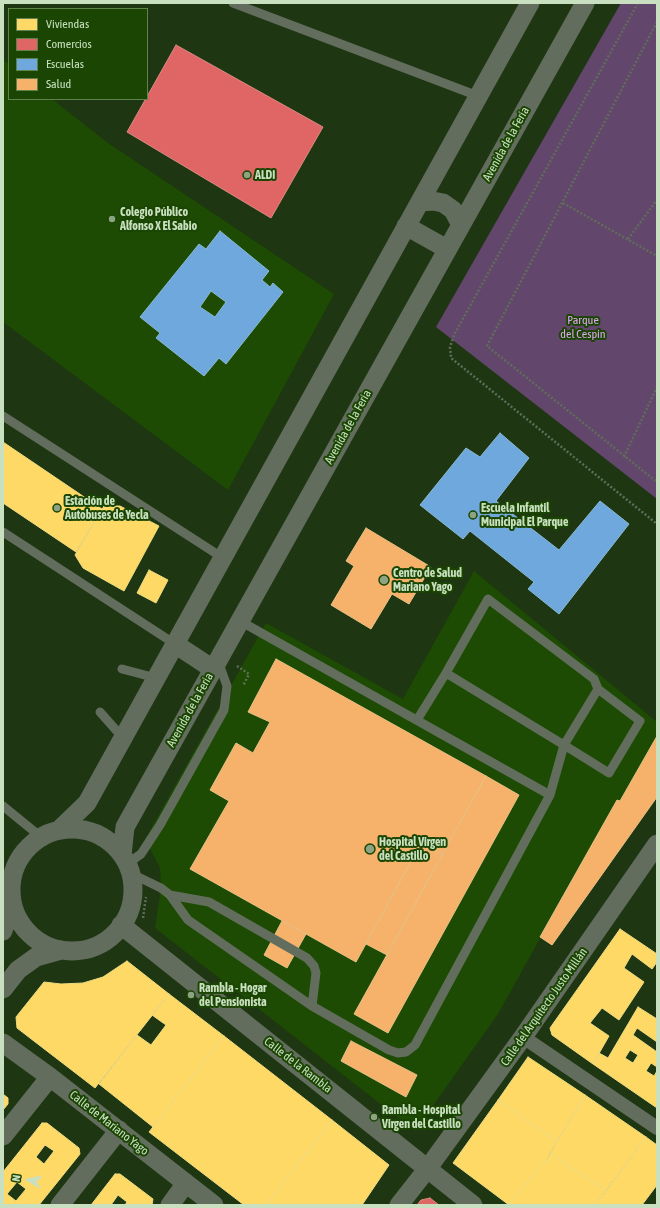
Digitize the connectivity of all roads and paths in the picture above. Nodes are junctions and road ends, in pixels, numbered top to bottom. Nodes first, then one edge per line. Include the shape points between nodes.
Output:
1 (233, 3) edge
2 (530, 3) edge
3 (585, 3) edge
4 (638, 3) edge
5 (657, 22) edge
6 (478, 96) junction
7 (657, 200) edge
8 (420, 202) junction
9 (562, 203) junction
10 (461, 225) junction
11 (406, 226) junction
12 (628, 239) junction
13 (448, 249) junction
14 (657, 256) edge
15 (657, 387) edge
16 (3, 416) edge
17 (624, 456) junction
18 (657, 482) edge
19 (657, 524) edge
20 (3, 532) edge
21 (222, 558) junction
22 (240, 621) junction
23 (175, 644) junction
24 (215, 665) junction
25 (122, 669) dead end
26 (446, 672) junction
27 (156, 678) junction
28 (598, 689) junction
29 (100, 712) dead end
30 (417, 720) junction
31 (123, 738) junction
32 (564, 745) junction
33 (550, 795) junction
34 (3, 806) edge
35 (59, 830) junction
36 (41, 837) junction
37 (657, 844) edge
38 (126, 864) junction
39 (7, 880) edge
40 (170, 895) junction
41 (12, 902) junction
42 (121, 925) junction
43 (3, 931) edge
44 (61, 950) junction
45 (3, 989) edge
46 (312, 1006) junction
47 (523, 1037) junction
48 (3, 1043) edge
49 (50, 1077) junction
50 (657, 1128) edge
51 (119, 1130) junction
52 (3, 1136) edge
53 (428, 1168) junction
54 (186, 1183) junction
55 (60, 1205) edge
56 (170, 1205) edge
57 (214, 1205) edge
58 (399, 1205) edge
59 (473, 1205) edge

1 - 6 lane
2 - 6 street
3 - 10 street, Avenida de la Feria
4 - 19 path via 455,333 450,347 451,358
5 - 9 path
6 - 8 street
7 - 12 path
8 - 10 street via 443,203 453,210
8 - 11 street
9 - 12 path
9 - 17 path via 487,346
10 - 13 street, Avenida de la Feria
11 - 13 street
11 - 21 street
12 - 14 path
13 - 22 street, Avenida de la Feria
15 - 17 path
16 - 21 lane
17 - 18 path
20 - 23 lane
21 - 23 street
22 - 24 street, Avenida de la Feria
22 - 30 lane
23 - 24 street
23 - 27 street
24 - 38 street, Avenida de la Feria via 125,827
24 - 38 lane via 227,686 224,710 160,825 141,854
25 - 27 lane
26 - 28 lane via 488,599 594,679
26 - 30 lane
26 - 32 lane
27 - 31 street
28 - 32 lane
28 - 32 lane via 640,721 608,773
29 - 31 lane
30 - 33 lane
31 - 35 street via 87,803
32 - 33 lane
33 - 46 lane via 415,1045 406,1052 389,1050
34 - 36 lane
35 - 36 street
35 - 38 street via 76,829 94,833 109,842
36 - 39 street via 26,849
37 - 47 street, Calle del Arquitecto Justo Millán
38 - 40 lane
38 - 42 street via 133,892 130,909
39 - 41 street
40 - 46 lane via 188,920
40 - 46 lane via 209,902 307,958 316,973
41 - 43 street
41 - 44 street via 18,919 29,934 44,944
42 - 44 street via 110,938 95,946
42 - 53 street, Calle de la Rambla
44 - 45 street via 36,957 18,970
47 - 50 street
47 - 53 street, Calle del Arquitecto Justo Millán
48 - 49 street, Calle de Mariano Yago
49 - 51 street, Calle de Mariano Yago
49 - 52 street
51 - 54 street, Calle de Mariano Yago
51 - 55 street
53 - 58 street, Calle del Arquitecto Justo Millán
53 - 59 street, Calle de la Rambla
54 - 56 street
54 - 57 street, Calle de Mariano Yago

